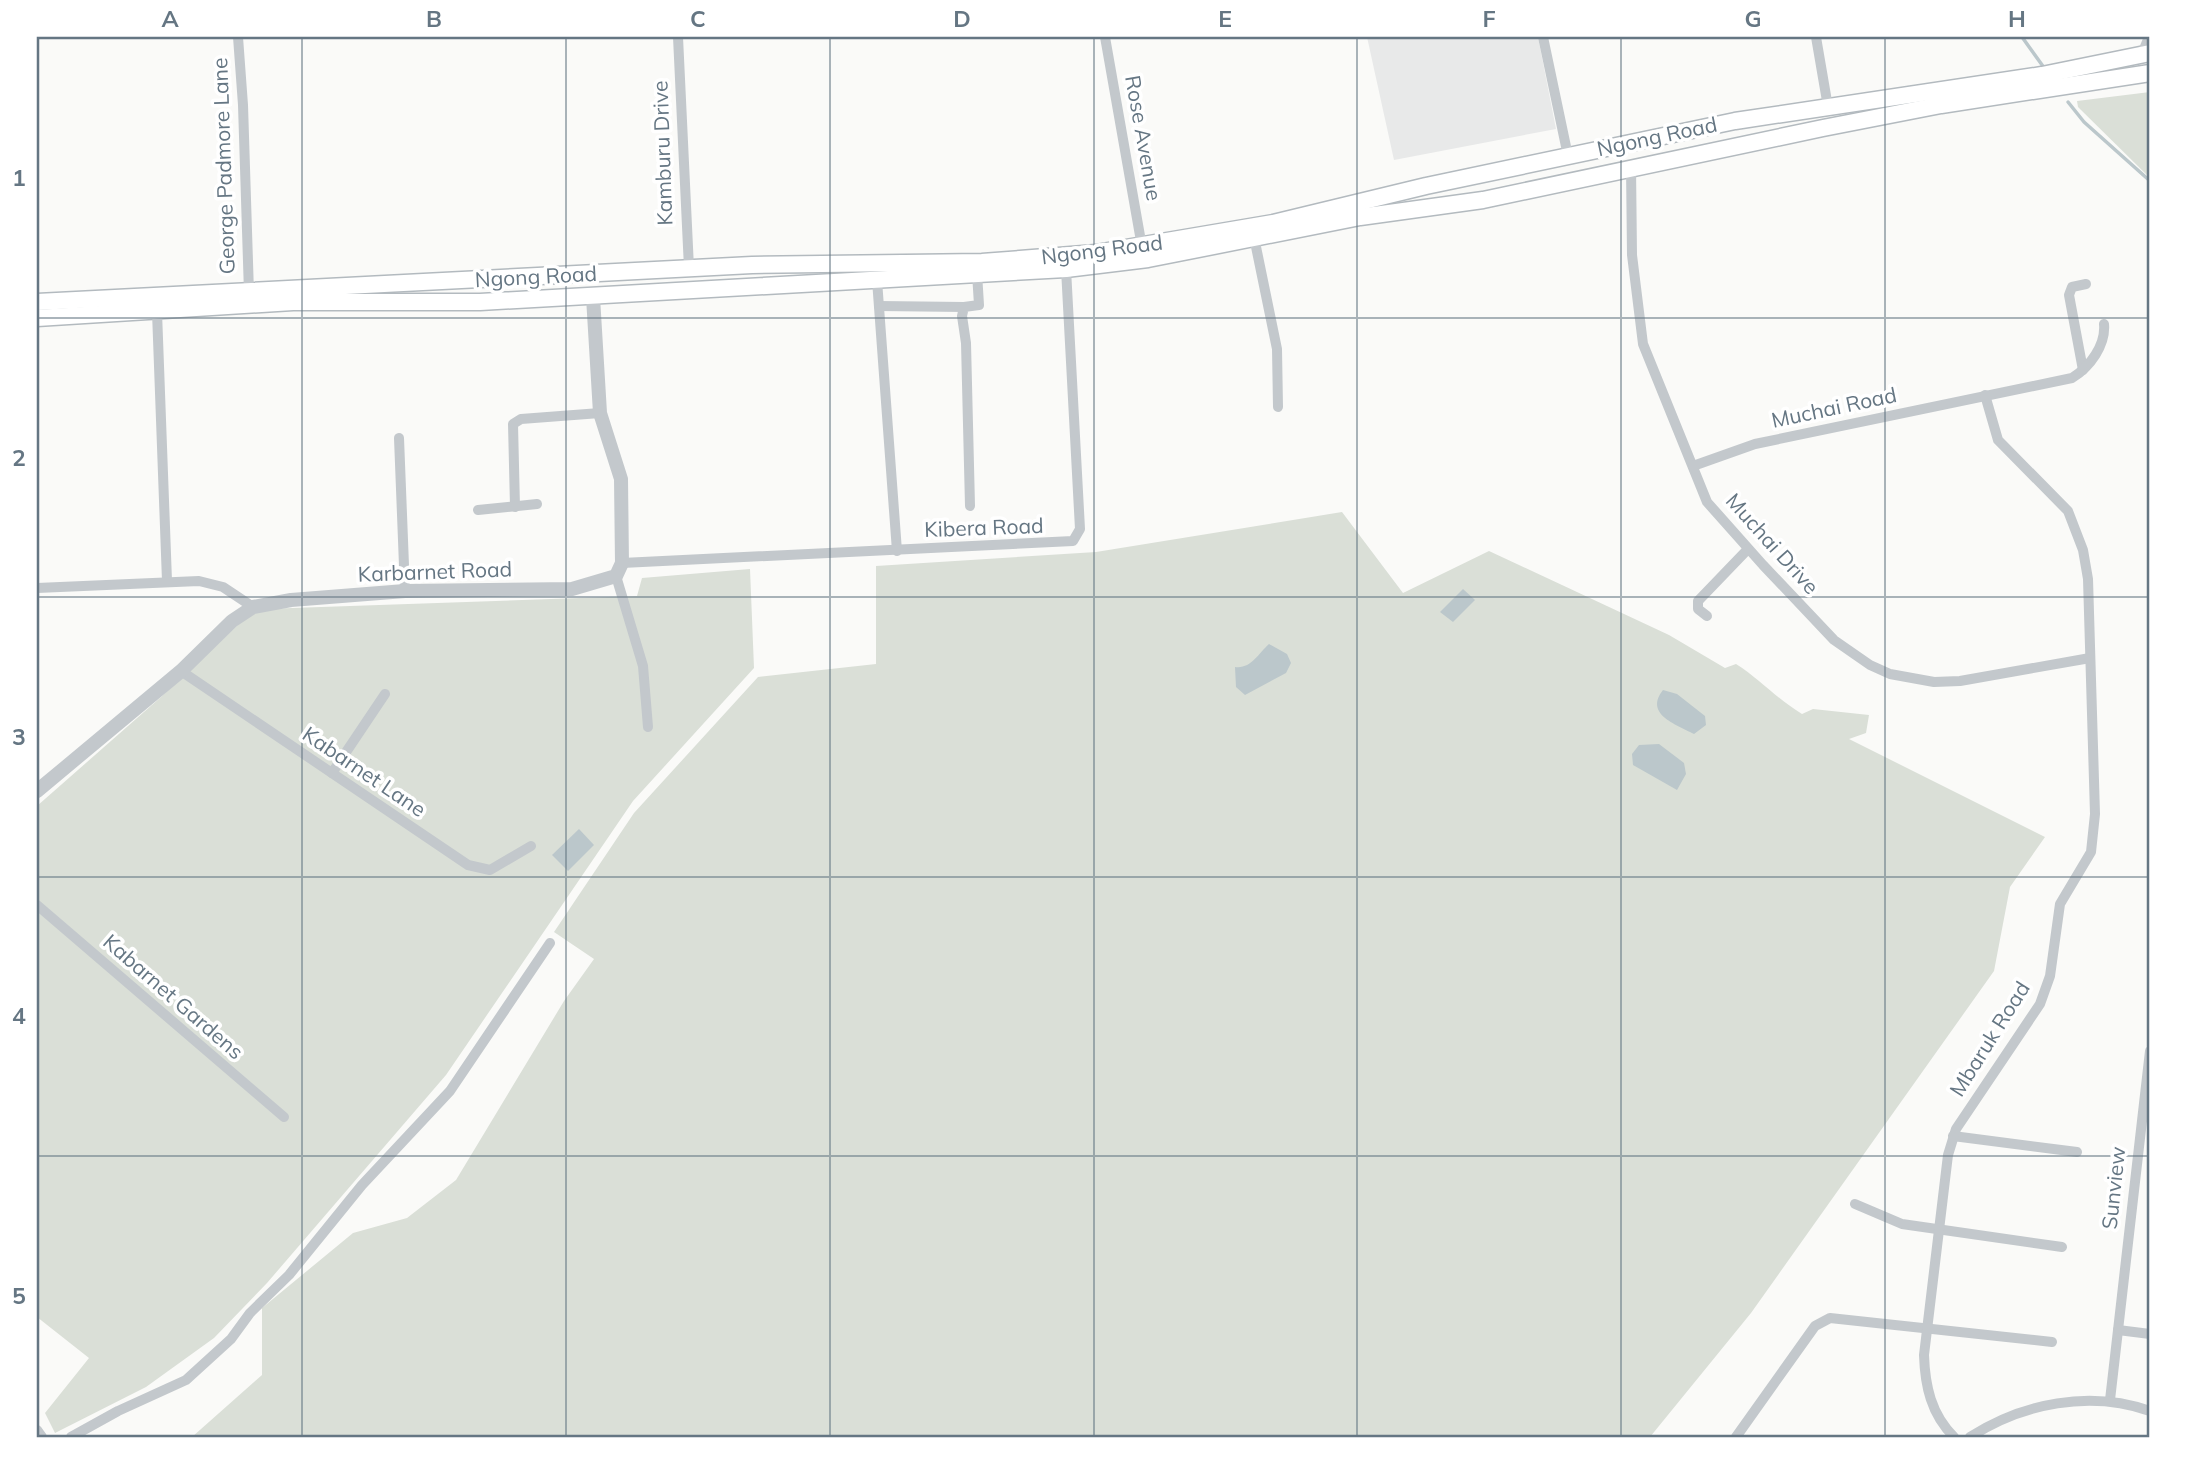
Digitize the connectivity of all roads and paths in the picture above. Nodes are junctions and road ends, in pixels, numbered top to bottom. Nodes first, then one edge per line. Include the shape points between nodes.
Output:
1 (238, 37) edge
2 (678, 37) edge
3 (1105, 37) edge
4 (1544, 37) edge
5 (1816, 37) edge
6 (2150, 37) edge
7 (2146, 54) edge
8 (2150, 73) edge
9 (2062, 79) junction
10 (2043, 82) junction
11 (1828, 107) junction
12 (1676, 132) junction
13 (1683, 155) junction
14 (1569, 156) junction
15 (1631, 166) junction
16 (1492, 172) junction
17 (1504, 194) junction
18 (1254, 237) junction
19 (1142, 247) junction
20 (752, 265) junction
21 (689, 268) junction
22 (1066, 269) junction
23 (977, 273) junction
24 (479, 280) junction
25 (877, 280) junction
26 (2086, 284) dead end
27 (750, 288) junction
28 (248, 293) junction
29 (593, 297) junction
30 (37, 302) edge
31 (480, 302) junction
32 (879, 306) junction
33 (964, 307) junction
34 (157, 312) junction
35 (37, 318) edge
36 (2104, 324) dead end
37 (2083, 370) junction
38 (1985, 396) junction
39 (1278, 407) dead end
40 (600, 413) junction
41 (399, 438) dead end
42 (1693, 466) junction
43 (537, 504) dead end
44 (970, 506) dead end
45 (515, 507) junction
46 (478, 510) dead end
47 (1748, 549) junction
48 (897, 551) junction
49 (619, 569) junction
50 (167, 581) junction
51 (37, 588) edge
52 (405, 591) junction
53 (253, 607) junction
54 (1707, 616) dead end
55 (2090, 658) junction
56 (181, 671) junction
57 (385, 694) dead end
58 (648, 727) dead end
59 (332, 773) junction
60 (37, 791) edge
61 (531, 846) dead end
62 (37, 905) edge
63 (550, 943) dead end
64 (2150, 1051) edge
65 (284, 1117) dead end
66 (1953, 1136) junction
67 (2077, 1153) dead end
68 (1855, 1204) dead end
69 (1938, 1230) junction
70 (2062, 1247) dead end
71 (1926, 1326) junction
72 (2118, 1330) junction
73 (2150, 1334) edge
74 (2052, 1342) dead end
75 (2110, 1400) junction
76 (2150, 1411) edge
77 (37, 1430) edge
78 (42, 1437) edge
79 (71, 1437) edge
80 (1736, 1437) edge
81 (1954, 1437) edge
82 (1970, 1437) edge

1 - 28 street, George Padmore Lane
2 - 21 street, Kamburu Drive
3 - 19 street, Rose Avenue
4 - 14 street
5 - 11 street
6 - 7 street
7 - 9 main road, Ngong Road
8 - 9 main road, Ngong Road
9 - 10 main road, Ngong Road
10 - 11 main road, Ngong Road
10 - 13 main road, Ngong Road
11 - 12 main road, Ngong Road
12 - 13 main road via 1693,140 1692,150
12 - 14 main road, Ngong Road
13 - 15 main road, Ngong Road
14 - 16 main road, Ngong Road
15 - 17 main road, Ngong Road
15 - 42 street, Muchai Drive via 1632,255 1643,344
16 - 17 main road via 1486,178 1488,187
16 - 19 main road, Ngong Road via 1273,223
17 - 18 main road, Ngong Road
18 - 22 main road, Ngong Road
18 - 39 street via 1277,349
19 - 20 main road, Ngong Road via 982,262
20 - 21 main road, Ngong Road
20 - 27 main road via 759,267 763,278
21 - 24 main road, Ngong Road
22 - 23 main road, Ngong Road
22 - 48 street, Kibera Road via 1077,537 1066,544
23 - 25 main road, Ngong Road
23 - 33 street via 979,305
24 - 28 main road, Ngong Road
24 - 31 main road via 469,289
25 - 27 main road, Ngong Road
25 - 32 street
26 - 37 street via 2072,287 2069,295
27 - 29 main road, Ngong Road
28 - 30 main road, Ngong Road
29 - 31 main road, Ngong Road
29 - 40 street
31 - 34 main road, Ngong Road via 293,302
32 - 33 street
32 - 48 street
33 - 44 street
34 - 35 main road, Ngong Road
34 - 50 street
36 - 37 street via 2103,342
37 - 38 street, Muchai Road via 2072,378
38 - 42 street, Muchai Road via 1755,444
38 - 55 street via 1998,440 2068,511 2087,565
40 - 45 street via 522,419 513,424
40 - 49 street via 621,479
41 - 52 street
42 - 47 street, Muchai Drive via 1707,502
43 - 45 street
45 - 46 street
47 - 54 street via 1698,601 1698,609
47 - 55 street, Muchai Drive via 1834,640 1890,674 1924,681 1960,681
48 - 49 street, Kibera Road
49 - 52 street, Karbarnet Road via 572,589
49 - 58 street via 643,666
50 - 51 street
50 - 53 street via 212,583
52 - 53 street, Karbarnet Road
53 - 56 street, Karbarnet Road
55 - 66 street, Mbaruk Road via 2095,806 2091,852 2060,904 2050,976 2040,1004
56 - 59 street, Kabarnet Lane
56 - 60 street, Karbarnet Road
57 - 59 street
59 - 61 street, Kabarnet Lane via 468,865 491,870
62 - 65 street, Kabarnet Gardens
63 - 79 street via 450,1091 362,1185 231,1339 186,1380
64 - 72 street, Sunview
66 - 67 street
66 - 69 street, Mbaruk Road
68 - 69 street via 1887,1220
69 - 70 street
69 - 71 street, Mbaruk Road
71 - 74 street
71 - 80 street via 1845,1317 1820,1321
71 - 81 street, Mbaruk Road via 1926,1385 1943,1426
72 - 73 street
72 - 75 street, Sunview
75 - 76 street
75 - 82 street via 2022,1412
77 - 78 street

